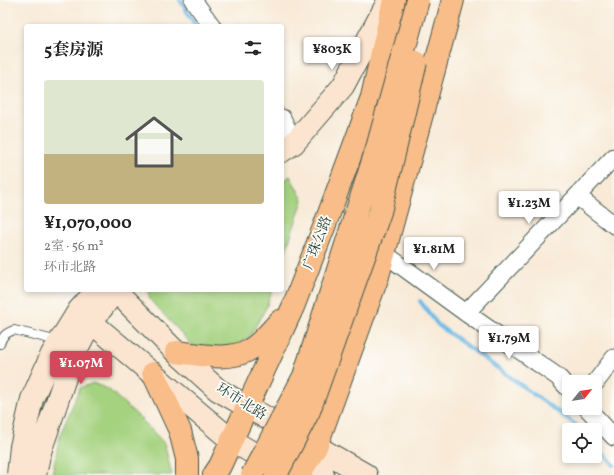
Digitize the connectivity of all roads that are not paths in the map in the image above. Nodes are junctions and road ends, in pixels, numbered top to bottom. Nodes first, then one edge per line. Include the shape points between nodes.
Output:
1 (193, 0) edge
2 (389, 0) edge
3 (394, 0) edge
4 (418, 0) edge
5 (433, 0) edge
6 (453, 0) edge
7 (211, 24) edge
8 (284, 134) edge
9 (286, 150) edge
10 (614, 157) edge
11 (577, 196) junction
12 (614, 225) edge
13 (385, 254) junction
14 (96, 292) edge
15 (114, 292) edge
16 (118, 292) edge
17 (293, 306) junction
18 (466, 313) junction
19 (85, 316) junction
20 (0, 344) edge
21 (68, 345) junction
22 (176, 352) junction
23 (614, 358) edge
24 (153, 373) junction
25 (601, 375) edge
26 (562, 381) edge
27 (246, 406) junction
28 (594, 415) edge
29 (614, 437) edge
30 (231, 440) junction
31 (316, 447) junction
32 (18, 475) edge
33 (35, 475) edge
34 (187, 475) edge
35 (214, 475) edge
36 (252, 475) edge
37 (276, 475) edge
38 (288, 475) edge
39 (299, 475) edge
40 (323, 475) edge
41 (366, 475) edge

1 - 7 street
2 - 9 street via 343,86
3 - 17 highway, 广珠公路 via 372,97
4 - 36 highway, 广珠公路, bridge via 377,148 304,376
5 - 37 highway, bridge via 415,63 380,212 309,411
6 - 13 highway
8 - 9 street
10 - 11 street
11 - 12 street
11 - 18 street
13 - 18 street
13 - 31 highway
14 - 19 street
15 - 19 street
16 - 22 street, 环市北路
17 - 22 highway via 250,350 233,356
17 - 27 highway, 广珠公路
18 - 26 street
19 - 21 street
19 - 24 street
20 - 21 lane via 7,332 14,330
21 - 32 street via 52,354 32,399 21,447
21 - 33 street via 71,360 39,455
22 - 27 street, 环市北路 via 218,390
23 - 25 street
24 - 30 street
24 - 34 highway via 180,431 187,459
27 - 30 highway, 广珠公路
27 - 31 street, 环市北路
28 - 29 street
30 - 35 highway, 广珠公路
30 - 38 street
31 - 39 highway
31 - 40 street
31 - 41 street, 环市北路

